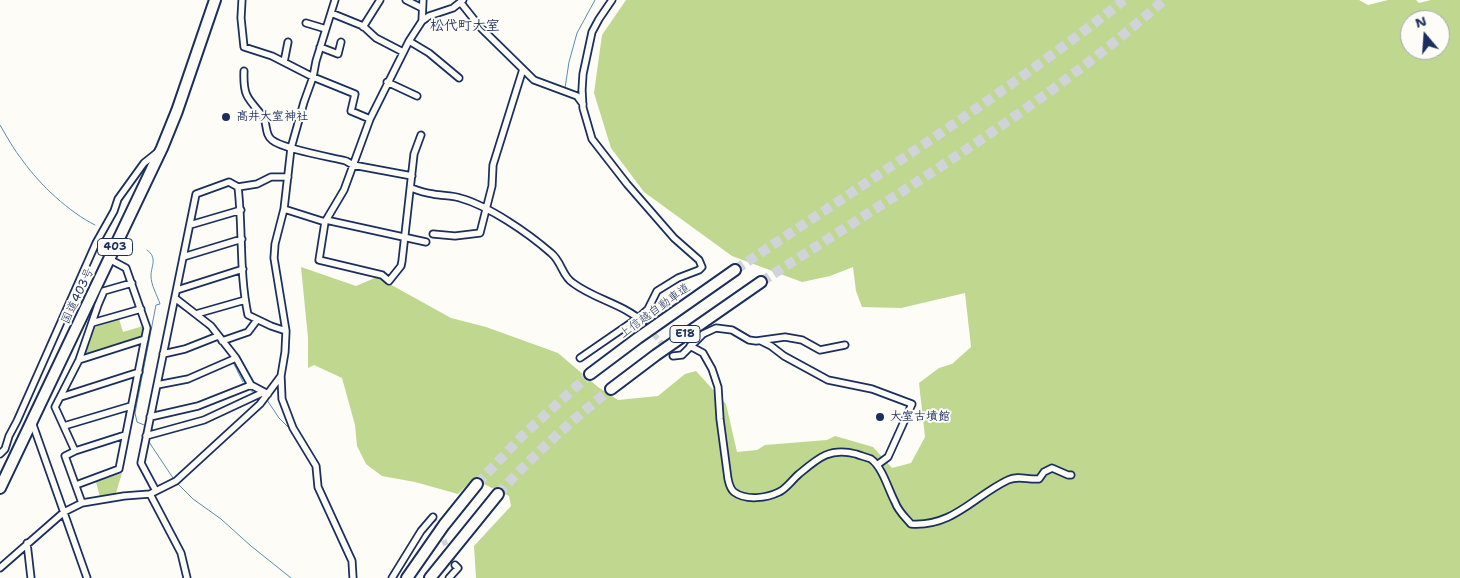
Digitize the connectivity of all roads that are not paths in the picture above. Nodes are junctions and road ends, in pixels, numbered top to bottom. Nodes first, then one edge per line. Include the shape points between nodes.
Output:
1 (215, 0) edge
2 (242, 0) edge
3 (335, 0) edge
4 (380, 0) edge
5 (406, 0) edge
6 (423, 0) edge
7 (612, 0) edge
8 (462, 1) edge
9 (422, 8) junction
10 (331, 13) junction
11 (422, 21) junction
12 (306, 23) dead end
13 (363, 26) junction
14 (326, 29) junction
15 (409, 41) junction
16 (288, 42) dead end
17 (341, 42) dead end
18 (320, 47) junction
19 (403, 52) junction
20 (284, 62) junction
21 (523, 69) junction
22 (244, 71) dead end
23 (313, 77) junction
24 (459, 78) dead end
25 (387, 82) junction
26 (418, 96) dead end
27 (583, 104) junction
28 (370, 119) junction
29 (421, 135) dead end
30 (162, 148) junction
31 (291, 148) junction
32 (353, 165) junction
33 (412, 176) junction
34 (288, 177) junction
35 (238, 187) junction
36 (411, 188) junction
37 (284, 209) junction
38 (241, 210) junction
39 (486, 210) junction
40 (326, 221) junction
41 (190, 225) junction
42 (434, 234) dead end
43 (404, 238) junction
44 (242, 239) junction
45 (426, 242) dead end
46 (183, 257) junction
47 (109, 259) junction
48 (243, 269) junction
49 (735, 270) tunnel mouth
50 (761, 282) tunnel mouth
51 (132, 283) junction
52 (177, 290) junction
53 (175, 298) junction
54 (245, 300) junction
55 (141, 309) junction
56 (196, 314) junction
57 (257, 320) junction
58 (640, 320) junction
59 (92, 323) junction
60 (286, 331) junction
61 (220, 338) junction
62 (145, 339) junction
63 (761, 341) junction
64 (844, 345) dead end
65 (690, 346) junction
66 (163, 354) junction
67 (673, 356) dead end
68 (236, 358) junction
69 (580, 358) dead end
70 (79, 360) junction
71 (138, 372) junction
72 (590, 374) tunnel mouth
73 (281, 376) junction
74 (157, 384) junction
75 (251, 385) junction
76 (612, 389) tunnel mouth
77 (266, 393) junction
78 (61, 397) junction
79 (131, 406) junction
80 (150, 417) junction
81 (32, 421) junction
82 (64, 426) junction
83 (125, 435) junction
84 (146, 436) junction
85 (5, 449) junction
86 (75, 451) junction
87 (0, 454) edge
88 (0, 459) edge
89 (877, 465) junction
90 (1071, 475) dead end
91 (477, 484) tunnel mouth
92 (76, 485) junction
93 (0, 488) edge
94 (156, 490) junction
95 (150, 494) junction
96 (498, 494) tunnel mouth
97 (82, 503) junction
98 (64, 512) junction
99 (433, 517) dead end
100 (27, 543) junction
101 (455, 565) dead end
102 (0, 568) edge
103 (31, 578) edge
104 (87, 578) edge
105 (187, 578) edge
106 (353, 578) edge
107 (392, 578) edge
108 (407, 578) edge
109 (430, 578) edge
110 (449, 578) edge

1 - 30 highway, 国道403号 / 403
2 - 20 street via 244,48
3 - 10 street
4 - 13 street
5 - 9 street
6 - 9 street
7 - 27 street via 599,19 588,45
8 - 11 street
8 - 21 street via 480,27
9 - 11 street
10 - 13 street
10 - 14 street
11 - 15 street
12 - 14 street
13 - 19 street via 376,38
14 - 18 street
15 - 19 street
15 - 24 street
16 - 20 street
17 - 18 street via 338,54
18 - 23 street
19 - 25 street
20 - 23 street
21 - 27 street via 534,80 577,96
21 - 39 street via 493,165
22 - 31 street via 248,101 264,117 272,140
23 - 28 street via 355,94 351,111
23 - 31 street
25 - 26 street
25 - 28 street
27 - 58 street via 592,139 627,184 702,267 657,291
28 - 32 street
29 - 33 street via 414,154
30 - 47 highway, 国道403号 / 403
30 - 85 street via 144,163 118,198
31 - 32 street
31 - 34 street
32 - 33 street
32 - 40 street via 344,190
33 - 36 street
34 - 35 street via 271,177 257,184
34 - 37 street
35 - 38 street
35 - 41 street via 229,182 196,194
36 - 39 street via 459,197
36 - 43 street
37 - 40 street
37 - 60 street via 274,258
38 - 41 street
38 - 44 street
39 - 42 street via 480,233
39 - 58 street via 553,254 571,282
40 - 43 street
40 - 43 street via 319,260 382,275 390,280 401,266
41 - 46 street
43 - 45 street
44 - 46 street
44 - 48 street
46 - 52 street
47 - 51 street via 126,268
47 - 81 highway, 国道403号 / 403
48 - 52 street
48 - 54 street
49 - 72 highway, 上信越自動車道 / E18
50 - 76 highway, E18
51 - 55 street
51 - 59 street via 104,291
52 - 53 street
53 - 56 street
53 - 66 street
54 - 56 street
54 - 57 street via 248,315
55 - 59 street
55 - 62 street via 147,328
56 - 61 street
57 - 60 street
57 - 61 street via 248,332
58 - 69 street
59 - 70 street
60 - 73 street
61 - 66 street
61 - 68 street
62 - 70 street
62 - 71 street
63 - 64 street via 794,338 820,350
63 - 65 street via 749,340 732,330 716,328 702,334
63 - 89 street via 828,380 872,389 912,404 890,454
65 - 67 street via 682,355
65 - 89 street via 703,354 718,387 728,478 735,492 762,497 779,492 823,455 836,451 864,456
66 - 74 street
68 - 74 street via 188,379
68 - 75 street
70 - 78 street
71 - 78 street
71 - 79 street
73 - 77 street
73 - 106 street via 286,411 316,466 318,487 352,561
74 - 80 street
75 - 77 street
75 - 80 street via 198,406
77 - 84 street via 204,420
77 - 94 street via 260,404 176,481
78 - 82 street via 55,407
79 - 82 street
79 - 83 street
80 - 84 street
81 - 93 highway, 国道403号 / 403
81 - 98 street
82 - 86 street
83 - 86 street
83 - 92 street via 119,470
84 - 94 street via 140,463
85 - 87 street
85 - 88 street
86 - 92 street via 65,456
89 - 90 street via 902,514 911,524 923,525 960,512 1009,479 1039,479 1052,468
91 - 108 highway
92 - 97 street
94 - 95 street
95 - 97 street
95 - 105 street via 181,553
96 - 109 highway
97 - 98 street
98 - 100 street
98 - 104 street
99 - 107 street
100 - 102 street
100 - 103 street
101 - 110 street via 458,568

